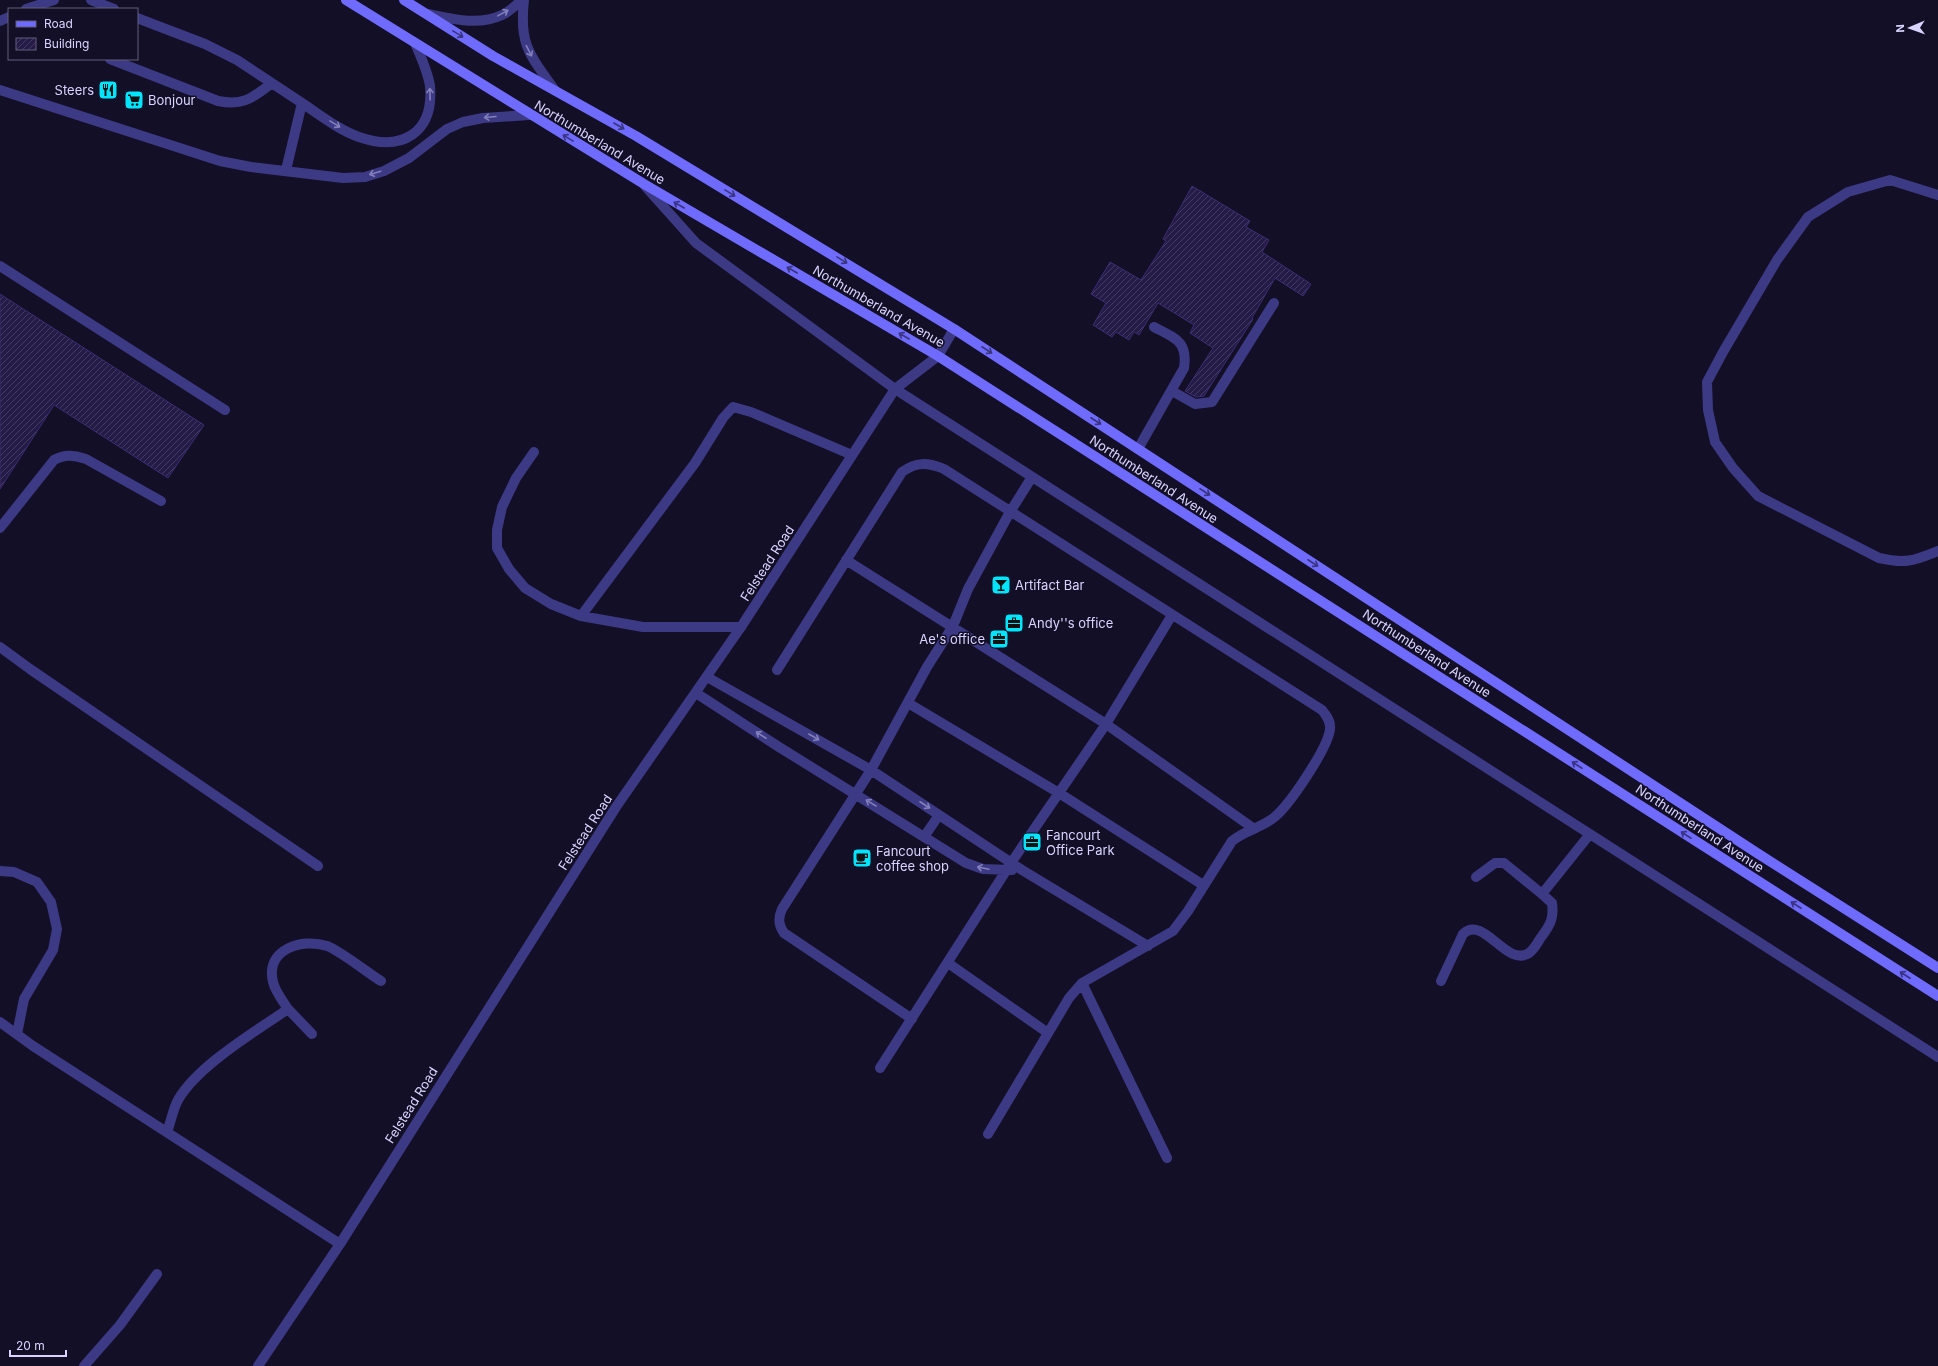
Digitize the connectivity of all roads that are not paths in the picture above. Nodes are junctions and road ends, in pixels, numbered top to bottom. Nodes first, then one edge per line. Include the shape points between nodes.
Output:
1 (54, 0) edge
2 (91, 0) edge
3 (346, 0) edge
4 (404, 0) edge
5 (523, 0) edge
6 (29, 8) edge
7 (111, 8) edge
8 (424, 14) junction
9 (138, 18) edge
10 (415, 43) junction
11 (113, 60) edge
12 (272, 83) junction
13 (554, 89) junction
14 (0, 90) edge
15 (302, 103) junction
16 (528, 115) junction
17 (286, 170) junction
18 (644, 184) junction
19 (1938, 195) edge
20 (0, 266) edge
21 (1274, 303) dead end
22 (1154, 326) dead end
23 (954, 328) junction
24 (938, 356) junction
25 (895, 389) junction
26 (1172, 391) junction
27 (225, 410) dead end
28 (1138, 449) junction
29 (534, 452) dead end
30 (852, 455) junction
31 (1032, 478) junction
32 (161, 501) dead end
33 (1010, 512) junction
34 (0, 528) edge
35 (1938, 551) edge
36 (846, 560) junction
37 (1172, 615) junction
38 (580, 616) junction
39 (953, 626) junction
40 (741, 627) junction
41 (0, 646) edge
42 (777, 670) dead end
43 (707, 677) junction
44 (696, 693) junction
45 (908, 703) junction
46 (1106, 724) junction
47 (871, 770) junction
48 (1059, 793) junction
49 (857, 794) junction
50 (939, 815) junction
51 (1253, 828) junction
52 (1590, 834) junction
53 (924, 837) junction
54 (318, 866) dead end
55 (1009, 867) junction
56 (0, 871) edge
57 (1476, 877) dead end
58 (1203, 885) junction
59 (1542, 894) junction
60 (1148, 946) junction
61 (948, 963) junction
62 (1938, 968) edge
63 (381, 981) dead end
64 (1441, 981) dead end
65 (1082, 983) junction
66 (1938, 996) edge
67 (288, 1008) junction
68 (912, 1019) junction
69 (0, 1022) edge
70 (1048, 1033) junction
71 (17, 1034) junction
72 (312, 1034) dead end
73 (1938, 1057) edge
74 (880, 1068) dead end
75 (167, 1132) junction
76 (988, 1134) dead end
77 (1167, 1158) dead end
78 (340, 1244) junction
79 (157, 1274) dead end
80 (84, 1366) edge
81 (258, 1366) edge

1 - 6 street
2 - 7 street
3 - 10 main road, Northumberland Avenue
4 - 8 main road, Northumberland Avenue
8 -> 5 street via 454,20 488,20 503,15
5 -> 13 street via 523,34 527,49
8 -> 13 main road, Northumberland Avenue
9 - 12 street via 205,44 237,60
15 -> 10 street via 358,137 389,143 407,139 420,130 430,102 430,85
10 - 16 main road, Northumberland Avenue
11 - 12 street via 218,101 230,103 243,102
12 - 15 street
13 -> 23 main road, Northumberland Avenue
14 - 17 street via 220,161 251,168
15 - 17 street
16 -> 17 street via 462,122 447,129 409,158 384,171 365,177 343,178
18 -> 16 main road, Northumberland Avenue
24 -> 18 main road, Northumberland Avenue
18 - 25 street via 696,243
19 - 35 street via 1890,180 1848,192 1808,217 1777,260 1707,382 1708,410 1716,442 1733,468 1758,496 1879,558 1900,563
20 - 27 street
21 - 26 street via 1212,402 1195,404
22 - 26 street via 1178,340 1186,355 1184,368
23 - 24 street, Felstead Road
23 -> 28 main road, Northumberland Avenue
24 - 25 street, Felstead Road
66 -> 24 main road, Northumberland Avenue
25 - 30 street, Felstead Road
25 - 31 street
26 - 28 street
28 -> 62 main road, Northumberland Avenue via 1757,853
29 - 38 street via 516,478 502,506 497,530 497,548 509,569 525,588 550,604
30 - 38 street via 752,412 733,407 723,418 695,463
30 - 40 street, Felstead Road
31 - 33 street
31 - 52 street
32 - 34 street via 86,459 64,455 54,460
33 - 36 street via 944,469 933,464 916,464 902,472
33 - 37 street
33 - 39 street via 968,589
36 - 39 street
36 - 42 street
37 - 46 street
37 - 51 street via 1322,710 1328,717 1328,738 1307,776 1281,812
38 - 40 street via 642,627
39 - 45 street
39 - 46 street
40 - 43 street, Felstead Road
41 - 54 street
43 - 44 street, Felstead Road
43 -> 47 street
49 -> 44 street
44 - 78 street, Felstead Road via 616,807
45 - 47 street
45 - 48 street
46 - 48 street
46 - 51 street
47 - 49 street
47 -> 50 street
48 - 55 street
48 - 58 street
53 -> 49 street
49 - 68 street via 782,909 779,916 780,926 784,933
50 - 53 street
50 - 55 street
51 - 58 street via 1241,833 1232,841
52 - 59 street
52 - 73 street
55 -> 53 street via 983,869 966,863
55 - 60 street via 1022,870
55 - 61 street
56 - 71 street via 14,872 36,882 51,902 57,929 53,950 24,998
57 - 59 street via 1495,863 1504,863
58 - 60 street via 1172,931
59 - 64 street via 1552,903 1552,922 1528,954 1512,953 1474,928 1467,930 1462,934
60 - 65 street
61 - 68 street
61 - 70 street
63 - 67 street via 328,946 297,944 286,948 278,955 272,968 273,982
65 - 70 street via 1069,998
65 - 77 street
67 - 72 street
67 - 75 street via 207,1067 190,1084 178,1100
68 - 74 street
69 - 71 street
70 - 76 street
71 - 75 street
75 - 78 street
78 - 81 street, Felstead Road
79 - 80 street via 120,1326

